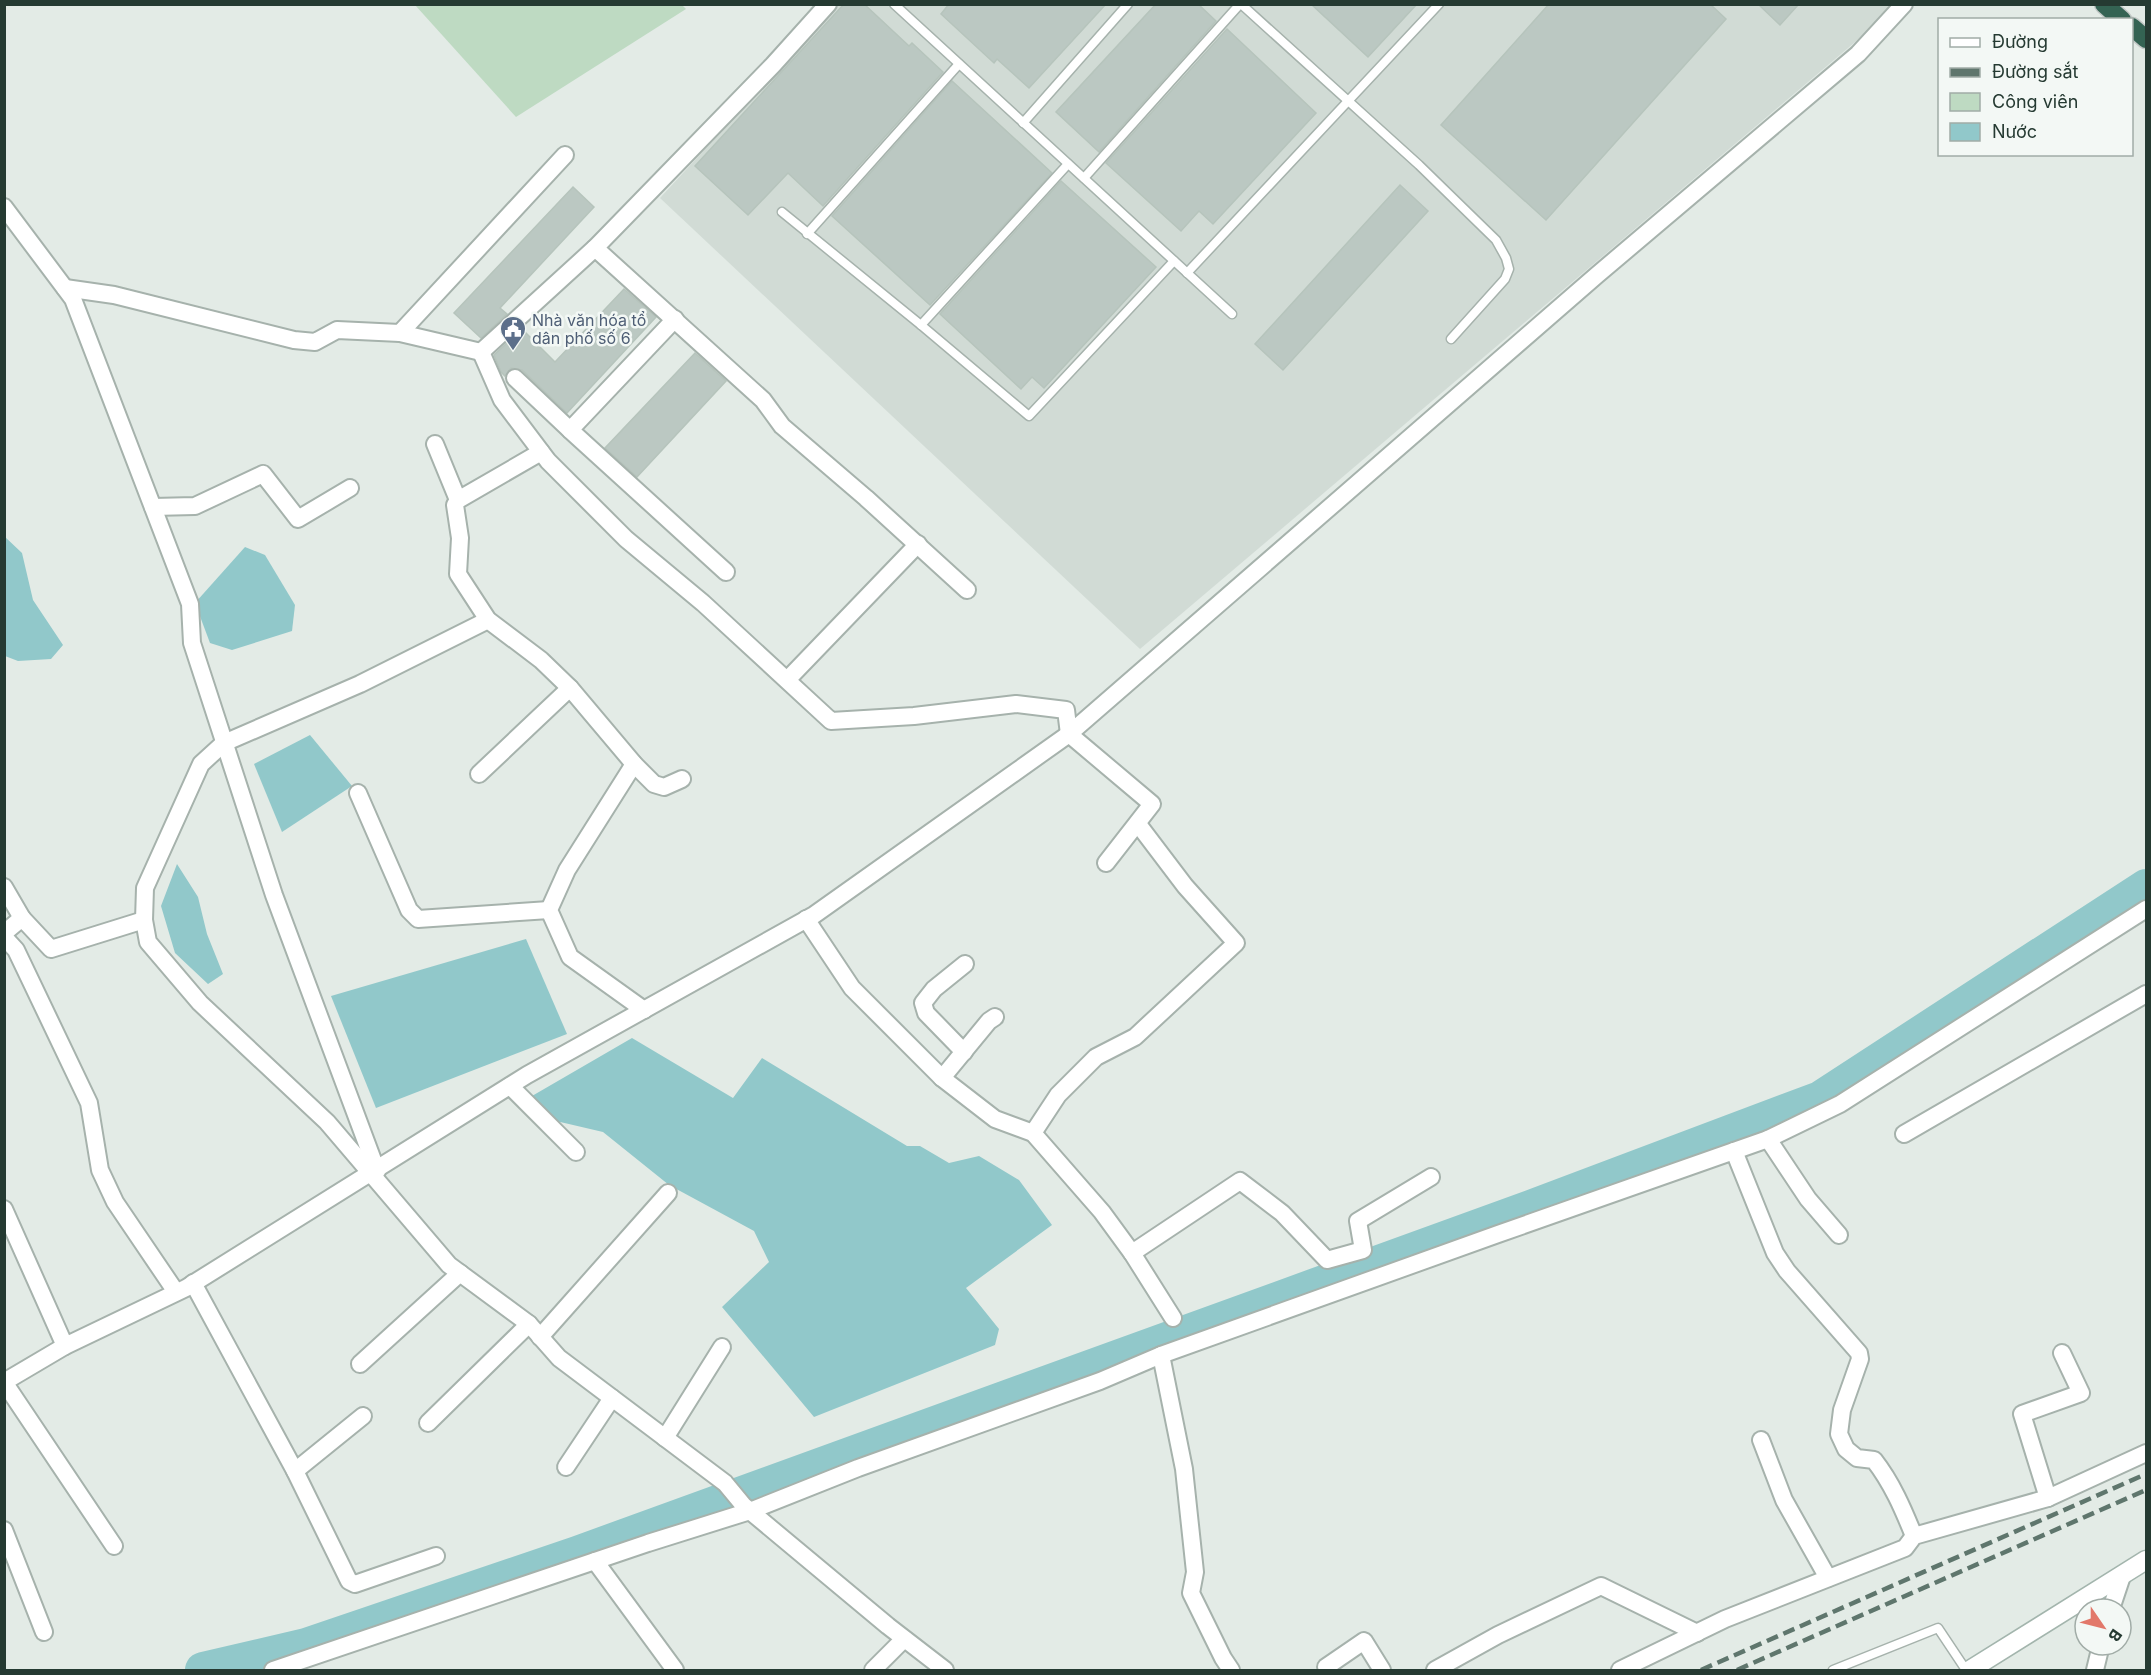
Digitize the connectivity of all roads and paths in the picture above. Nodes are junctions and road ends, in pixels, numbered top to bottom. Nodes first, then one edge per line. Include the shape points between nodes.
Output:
1 (828, 4) edge
2 (894, 4) edge
3 (1128, 4) edge
4 (1240, 4) edge
5 (1439, 4) edge
6 (1904, 4) edge
7 (2104, 4) edge
8 (2120, 18) edge
9 (2133, 28) edge
10 (2146, 39) edge
11 (959, 64) junction
12 (1348, 101) junction
13 (1023, 123) junction
14 (565, 155) dead end
15 (1068, 164) junction
16 (1084, 178) junction
17 (4, 207) edge
18 (782, 212) dead end
19 (807, 234) junction
20 (595, 248) junction
21 (1174, 261) junction
22 (1187, 273) junction
23 (65, 288) junction
24 (1232, 314) dead end
25 (675, 319) junction
26 (921, 325) junction
27 (400, 333) junction
28 (1452, 339) dead end
29 (481, 352) junction
30 (515, 378) dead end
31 (570, 430) junction
32 (435, 444) dead end
33 (541, 452) junction
34 (350, 488) dead end
35 (458, 500) junction
36 (153, 507) junction
37 (918, 544) junction
38 (726, 572) dead end
39 (967, 590) dead end
40 (488, 620) junction
41 (787, 680) junction
42 (570, 688) junction
43 (1069, 734) junction
44 (224, 743) junction
45 (634, 764) junction
46 (479, 774) dead end
47 (682, 779) dead end
48 (358, 793) dead end
49 (1138, 824) junction
50 (1106, 863) dead end
51 (4, 887) edge
52 (2146, 909) edge
53 (549, 910) junction
54 (22, 918) junction
55 (806, 919) junction
56 (144, 920) junction
57 (4, 935) edge
58 (965, 964) dead end
59 (2146, 994) edge
60 (644, 1010) junction
61 (995, 1017) dead end
62 (964, 1052) junction
63 (942, 1078) junction
64 (510, 1086) junction
65 (1033, 1133) junction
66 (1904, 1134) dead end
67 (1768, 1139) junction
68 (1734, 1151) junction
69 (576, 1152) dead end
70 (374, 1172) junction
71 (1431, 1177) dead end
72 (668, 1193) dead end
73 (7, 1220) edge
74 (1839, 1235) dead end
75 (1132, 1253) junction
76 (460, 1273) junction
77 (193, 1283) junction
78 (176, 1292) junction
79 (1173, 1318) dead end
80 (534, 1330) junction
81 (66, 1346) junction
82 (722, 1347) dead end
83 (2062, 1353) dead end
84 (1161, 1355) junction
85 (360, 1364) dead end
86 (4, 1382) edge
87 (612, 1398) junction
88 (363, 1416) dead end
89 (428, 1423) dead end
90 (665, 1438) junction
91 (1761, 1440) dead end
92 (2146, 1454) edge
93 (566, 1467) dead end
94 (295, 1472) junction
95 (2048, 1498) junction
96 (747, 1509) junction
97 (4, 1530) edge
98 (1914, 1536) junction
99 (114, 1546) dead end
100 (436, 1556) dead end
101 (2146, 1560) edge
102 (595, 1561) junction
103 (2122, 1576) junction
104 (1828, 1578) junction
105 (2114, 1597) edge
106 (44, 1632) dead end
107 (1697, 1633) junction
108 (904, 1639) junction
109 (273, 1671) edge
110 (675, 1671) edge
111 (873, 1671) edge
112 (945, 1671) edge
113 (1231, 1671) edge
114 (1329, 1671) edge
115 (1382, 1671) edge
116 (1435, 1671) edge
117 (1620, 1671) edge
118 (1833, 1671) edge
119 (1968, 1671) edge

1 - 20 street
2 - 11 lane
3 - 13 lane
4 - 12 lane
4 - 16 lane
5 - 12 lane
6 - 43 street via 1858,54 1552,313
7 - 8 highway
9 - 10 highway
11 - 13 lane
11 - 19 lane
12 - 22 lane
12 - 28 lane via 1496,240 1506,258 1509,269 1505,279
13 - 15 lane
14 - 27 street
15 - 16 lane
15 - 26 lane
16 - 21 lane
17 - 23 street
18 - 19 lane
19 - 26 lane
20 - 25 street
20 - 29 street
21 - 22 lane
21 - 26 lane via 1029,416
22 - 24 lane
23 - 27 street via 114,295 294,340 315,342 337,330
23 - 36 street via 73,299
25 - 31 street
25 - 37 street via 763,400 783,426
27 - 29 street
29 - 33 street via 502,400
30 - 31 street
31 - 38 street
32 - 35 street
33 - 35 street
33 - 41 street via 626,539
34 - 36 street via 298,519 263,474 195,506
35 - 40 street via 458,574
36 - 44 street via 190,604 192,643
37 - 39 street
37 - 41 street
40 - 42 street via 541,660
40 - 44 street via 360,684
41 - 43 street via 831,721 1016,704 1066,710
42 - 45 street
42 - 46 street
43 - 49 street via 1152,804
43 - 55 street
44 - 56 street via 201,764 146,888
44 - 70 street via 274,895 372,1155
45 - 47 street via 654,784 664,788
45 - 53 street via 567,870
48 - 53 street via 409,910 418,919
49 - 50 street
49 - 65 street via 1185,886 1236,943 1135,1037 1096,1057 1058,1095
51 - 54 street
52 - 67 street via 1840,1104
53 - 60 street via 570,957
54 - 56 street via 51,949
54 - 57 street
55 - 60 street
55 - 63 street via 852,988
56 - 70 street via 148,942 200,1003 327,1122
57 - 78 street via 16,950 89,1103 100,1170 115,1203
58 - 62 street via 923,1003 926,1013
59 - 66 street
60 - 64 street
61 - 62 street
62 - 63 street
63 - 65 street via 995,1119
64 - 69 street
64 - 70 street
65 - 75 street
67 - 68 street
67 - 74 street via 1808,1199
68 - 84 street
68 - 98 street via 1775,1253 1859,1353 1839,1434 1846,1449 1857,1458 1874,1460 1878,1465 1899,1497
70 - 76 street
70 - 77 street
71 - 75 street via 1358,1221 1363,1250 1327,1260 1282,1214 1240,1180
72 - 80 street
73 - 81 street
75 - 79 street
76 - 80 street
76 - 85 street
77 - 78 street
77 - 94 street
78 - 81 street
80 - 87 street via 559,1358
80 - 89 street
81 - 86 street
82 - 90 street
83 - 95 street via 2081,1393 2022,1414
84 - 96 street via 1100,1381
84 - 113 street via 1184,1469 1196,1572 1191,1593
86 - 99 street
87 - 90 street
87 - 93 street
88 - 94 street
90 - 96 street via 726,1483
91 - 104 street via 1784,1500
92 - 95 street
94 - 100 street via 349,1581 355,1584
95 - 98 street
96 - 102 street
96 - 108 street
97 - 106 street
98 - 104 street via 1905,1548
101 - 103 street
102 - 109 street
102 - 110 street
103 - 105 street
103 - 119 street
104 - 107 street
107 - 116 street via 1601,1587 1498,1635
107 - 117 street
108 - 111 street
108 - 112 street
114 - 115 street via 1326,1666 1364,1641
118 - 119 lane via 1938,1628

